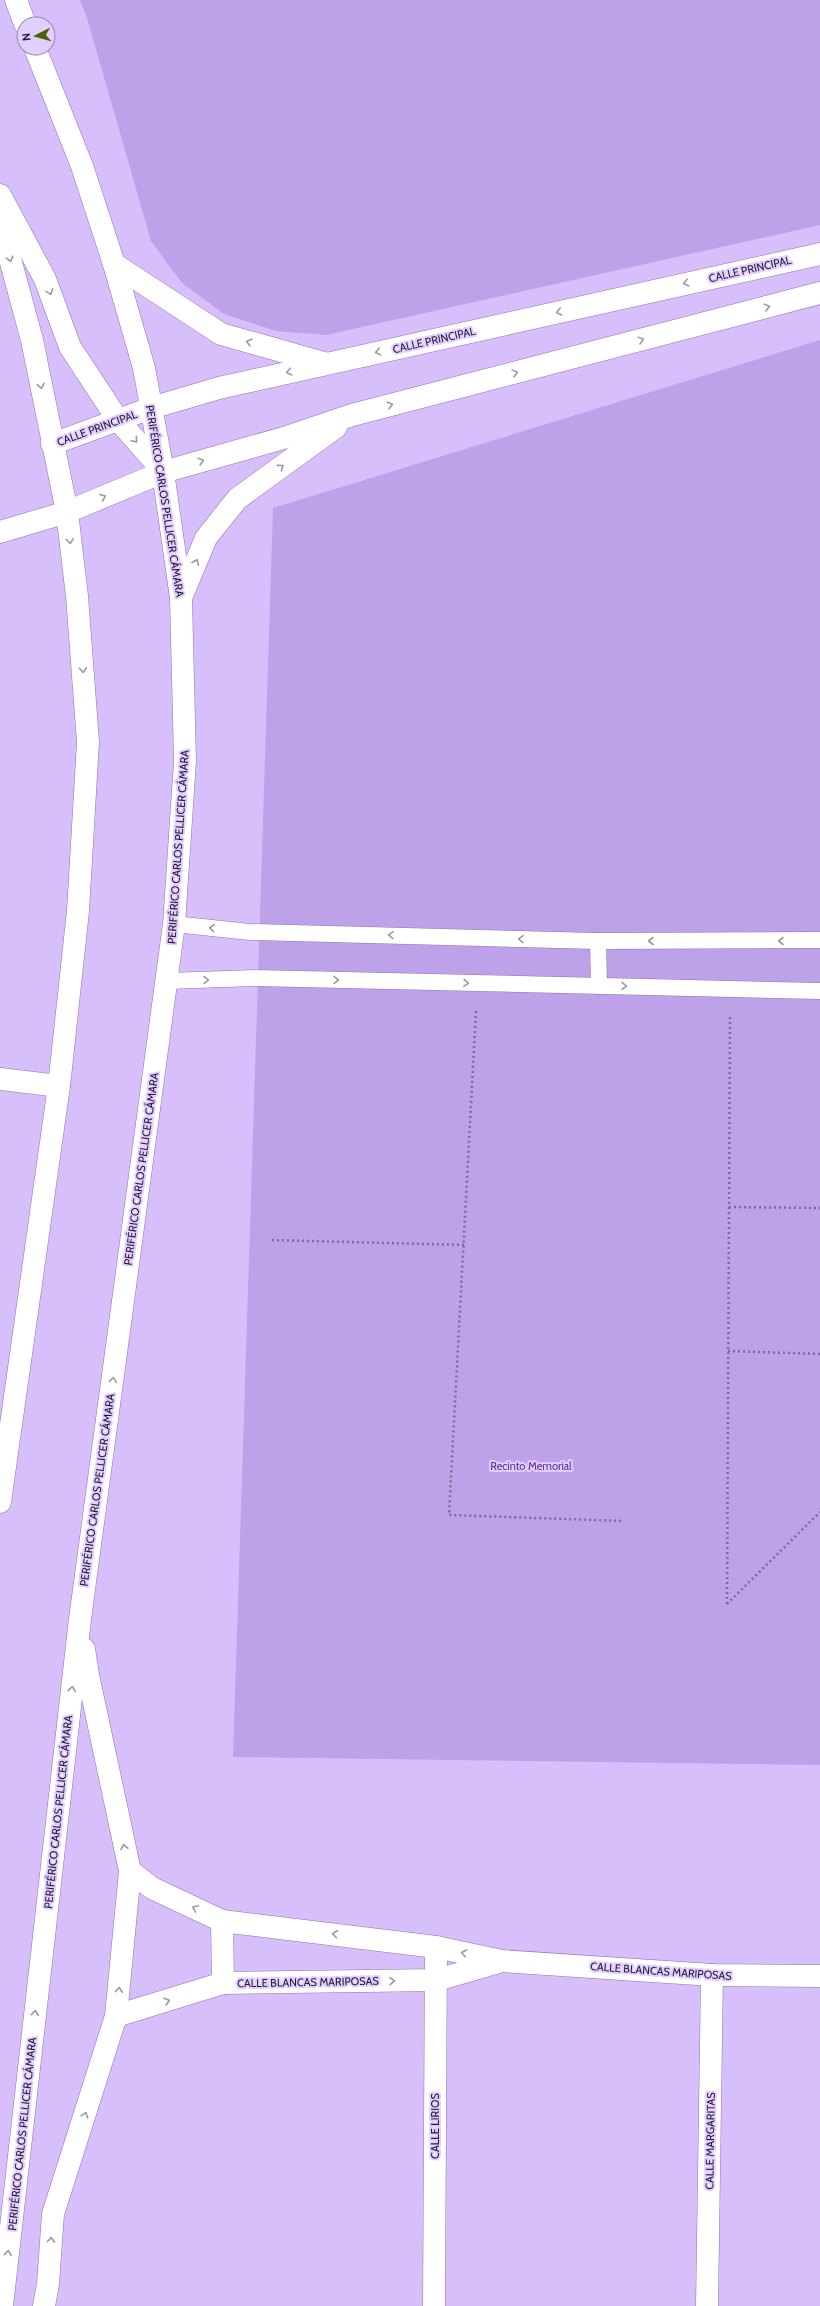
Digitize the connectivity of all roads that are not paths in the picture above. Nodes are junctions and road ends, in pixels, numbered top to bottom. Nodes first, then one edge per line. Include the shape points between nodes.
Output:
1 (16, 0) edge
2 (22, 16) edge
3 (38, 56) edge
4 (0, 195) edge
5 (0, 222) edge
6 (820, 254) edge
7 (114, 264) junction
8 (820, 293) edge
9 (327, 364) junction
10 (151, 408) junction
11 (352, 415) junction
12 (118, 420) junction
13 (52, 444) junction
14 (163, 472) junction
15 (67, 512) junction
16 (0, 532) edge
17 (181, 598) junction
18 (174, 924) junction
19 (820, 940) edge
20 (598, 941) junction
21 (167, 982) junction
22 (599, 986) junction
23 (820, 991) edge
24 (0, 1079) edge
25 (59, 1086) junction
26 (0, 1502) edge
27 (80, 1619) junction
28 (130, 1871) junction
29 (222, 1921) junction
30 (436, 1947) junction
31 (502, 1961) junction
32 (712, 1975) junction
33 (820, 1976) edge
34 (436, 1980) junction
35 (223, 1983) junction
36 (116, 2016) junction
37 (2, 2306) edge
38 (44, 2306) edge
39 (434, 2306) edge
40 (707, 2306) edge

1 - 2 main road
3 - 7 main road, PERIFÉRICO CARLOS PELLICER CÁMARA via 82,166
4 -> 12 main road via 46,279 70,347
5 -> 13 main road via 32,340
6 -> 9 main road, CALLE PRINCIPAL
9 -> 7 main road via 221,334
7 - 10 main road, PERIFÉRICO CARLOS PELLICER CÁMARA via 144,368
11 -> 8 main road
9 -> 10 main road, CALLE PRINCIPAL via 219,388
10 - 12 main road, CALLE PRINCIPAL
10 - 14 main road, PERIFÉRICO CARLOS PELLICER CÁMARA
14 -> 11 main road via 287,437
17 -> 11 main road via 206,538 237,499
12 - 13 main road, CALLE PRINCIPAL
12 -> 14 main road
13 - 15 main road
15 -> 14 main road
14 - 17 main road, PERIFÉRICO CARLOS PELLICER CÁMARA
15 - 16 main road
15 -> 25 main road via 77,596 88,742 78,911
17 - 18 main road, PERIFÉRICO CARLOS PELLICER CÁMARA via 185,762
20 -> 18 lane via 250,932
18 - 21 main road, PERIFÉRICO CARLOS PELLICER CÁMARA
19 -> 20 lane
20 - 22 lane
21 -> 22 lane via 255,978
27 -> 21 main road, PERIFÉRICO CARLOS PELLICER CÁMARA
22 -> 23 lane
24 - 25 main road
25 - 26 main road
28 -> 27 main road via 88,1675
37 -> 27 main road, PERIFÉRICO CARLOS PELLICER CÁMARA
29 -> 28 main road, CALLE BLANCAS MARIPOSAS via 152,1888
36 -> 28 main road
30 -> 29 main road, CALLE BLANCAS MARIPOSAS
29 - 35 main road
31 -> 30 main road, CALLE BLANCAS MARIPOSAS
30 - 34 main road, CALLE LIRIOS
31 - 32 main road, CALLE BLANCAS MARIPOSAS
31 - 34 main road, CALLE BLANCAS MARIPOSAS
32 - 33 main road, CALLE BLANCAS MARIPOSAS
32 - 40 main road, CALLE MARGARITAS
35 -> 34 main road, CALLE BLANCAS MARIPOSAS
34 - 39 main road, CALLE LIRIOS
36 -> 35 main road, CALLE BLANCAS MARIPOSAS
38 -> 36 main road via 53,2214

